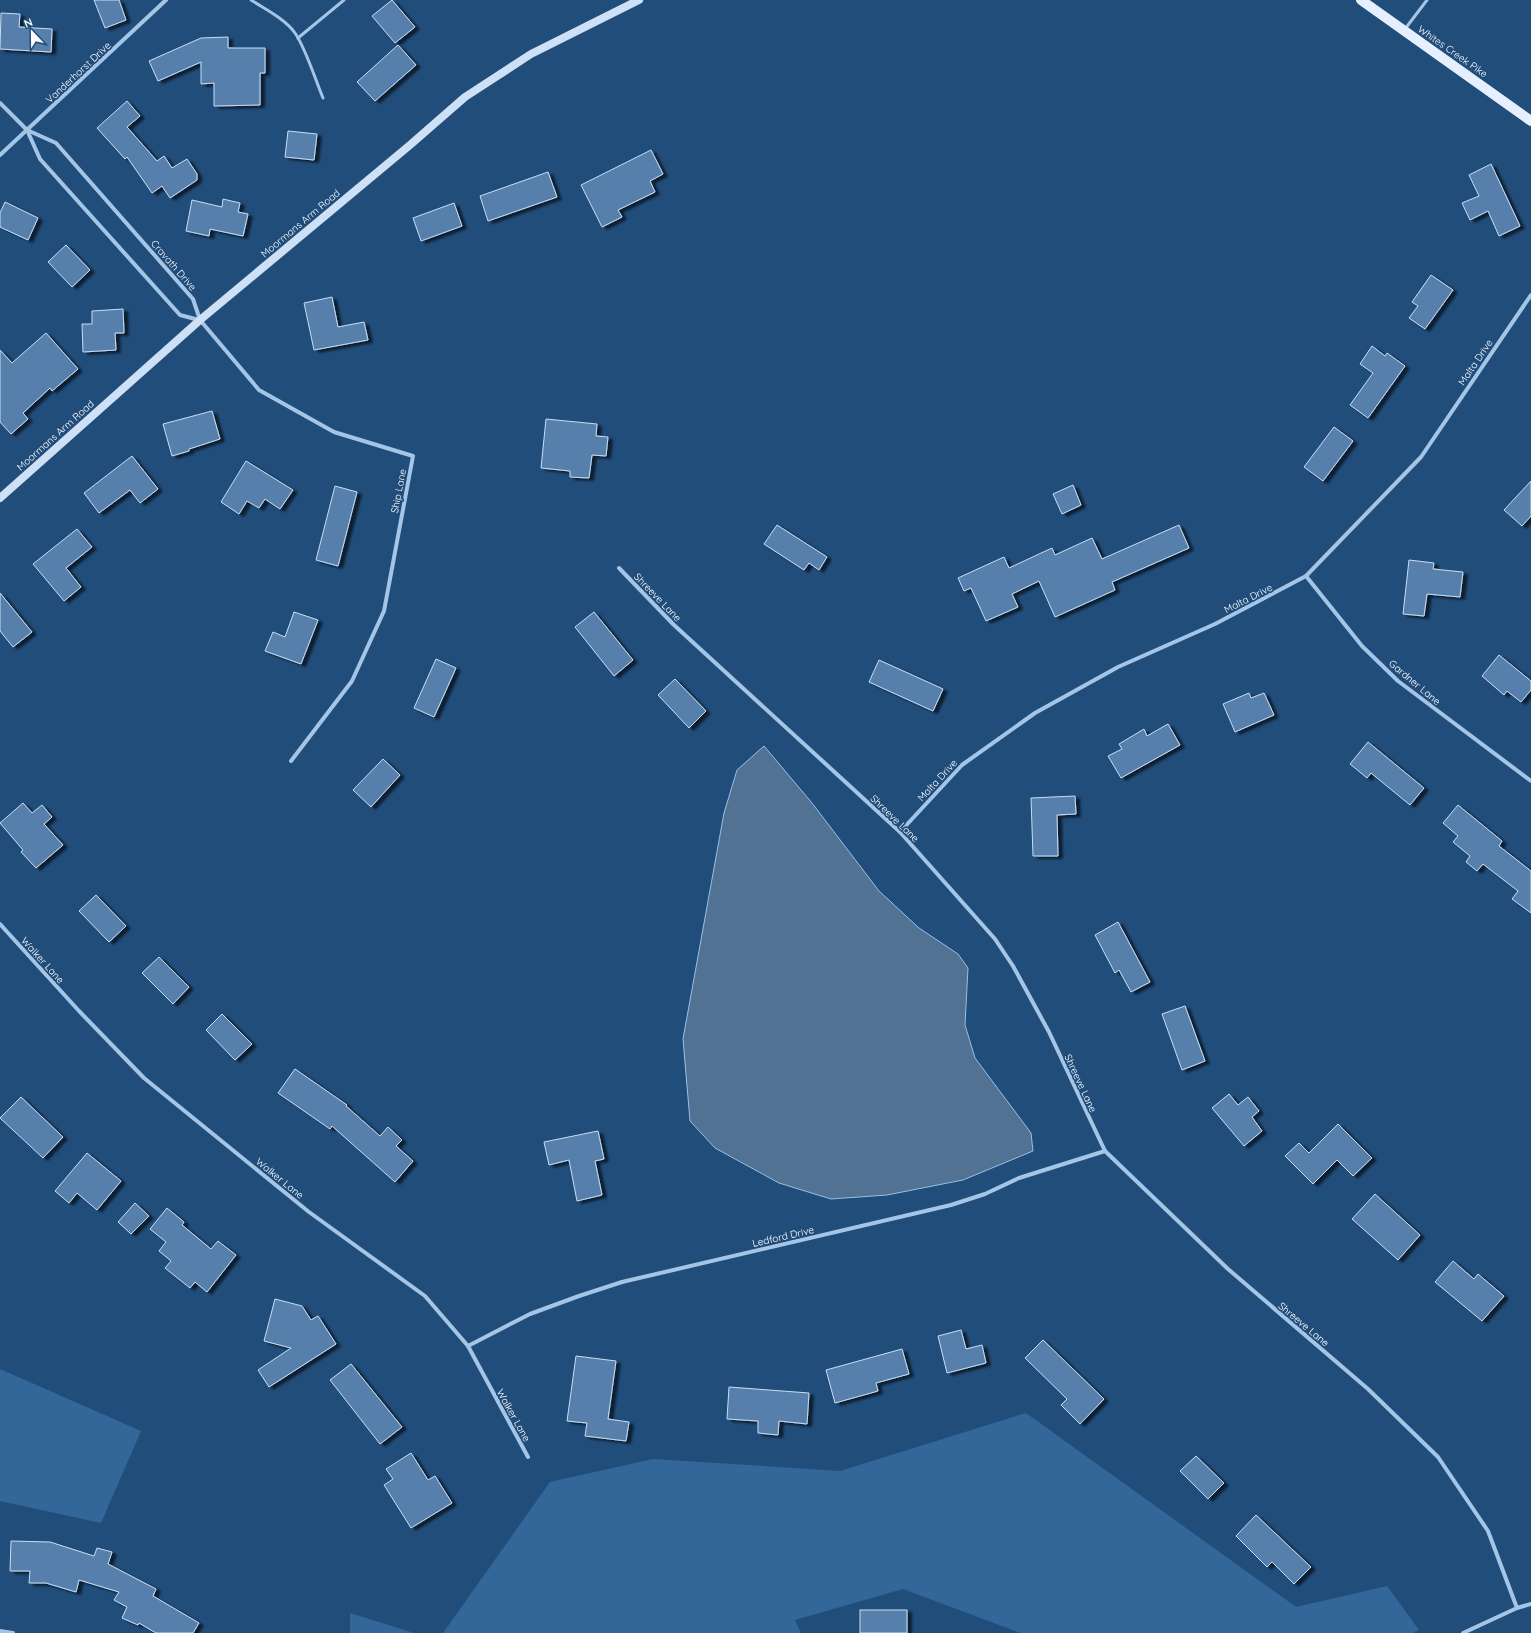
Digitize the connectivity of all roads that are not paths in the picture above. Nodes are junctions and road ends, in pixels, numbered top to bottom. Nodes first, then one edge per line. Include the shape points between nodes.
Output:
1 (166, 0) edge
2 (251, 0) edge
3 (344, 0) edge
4 (639, 0) edge
5 (1361, 0) edge
6 (1426, 0) edge
7 (1404, 30) junction
8 (298, 38) junction
9 (323, 98) dead end
10 (0, 103) edge
11 (1531, 121) edge
12 (27, 130) junction
13 (0, 155) edge
14 (1531, 295) edge
15 (200, 320) junction
16 (0, 498) edge
17 (619, 568) dead end
18 (1306, 576) junction
19 (291, 762) dead end
20 (1531, 781) edge
21 (900, 832) junction
22 (0, 924) edge
23 (1104, 1151) junction
24 (468, 1346) junction
25 (528, 1457) dead end
26 (1531, 1604) edge
27 (1518, 1608) junction
28 (0, 1631) edge
29 (13, 1633) edge
30 (1463, 1633) edge

1 - 12 street, Vanderhorst Drive
2 - 8 lane via 286,24
3 - 8 lane
4 - 15 street, Moormans Arm Road via 531,54 465,97
5 - 7 main road, Whites Creek Pike
6 - 7 lane
7 - 11 main road, Whites Creek Pike
8 - 9 lane
10 - 12 street, Cravath Drive
12 - 13 street, Vanderhorst Drive
12 - 15 street, Cravath Drive via 56,143 193,300
12 - 15 street, Cravath Drive via 40,159 180,315
14 - 18 street, Malta Drive via 1420,457
15 - 16 street, Moormans Arm Road
15 - 19 street, Ship Lane via 259,390 334,432 413,456 384,611 352,682
17 - 21 street, Shreeve Lane via 674,625
18 - 20 street, Gardner Lane via 1362,646 1398,681
18 - 21 street, Malta Drive via 1215,624 1118,667 1035,713 962,764
21 - 23 street, Shreeve Lane via 995,939 1013,966 1049,1032
22 - 24 street, Walker Lane via 144,1078 309,1212 425,1296
23 - 24 street, Ledford Drive via 1019,1178 986,1194 951,1205 622,1282 530,1314
23 - 27 street, Shreeve Lane via 1228,1269 1368,1389 1438,1457 1488,1531
24 - 25 street, Walker Lane
26 - 27 street
27 - 30 street
28 - 29 street

